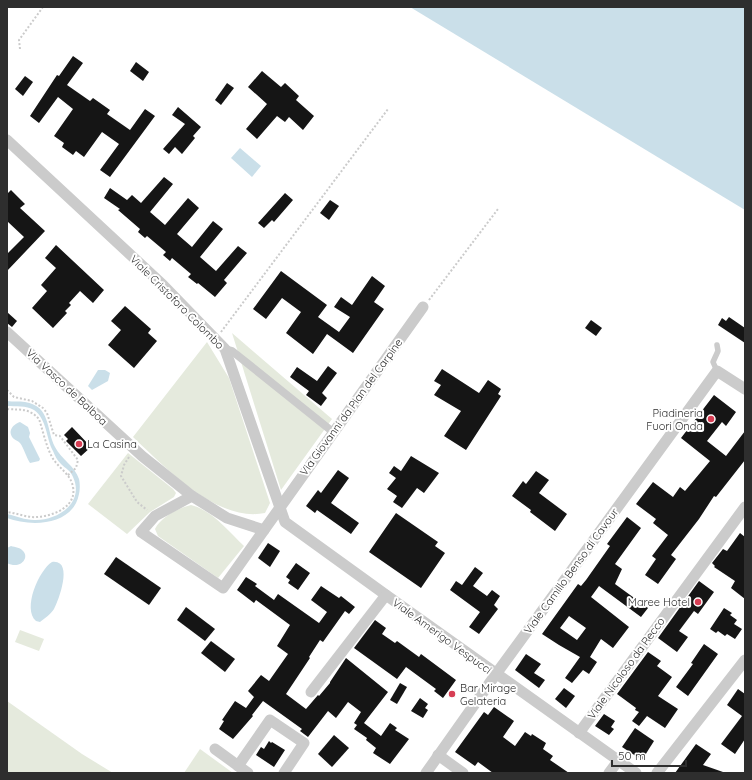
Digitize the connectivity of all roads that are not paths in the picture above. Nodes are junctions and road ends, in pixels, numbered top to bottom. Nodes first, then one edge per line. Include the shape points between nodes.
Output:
1 (7, 140) edge
2 (423, 308) road end
3 (7, 332) edge
4 (717, 345) dead end
5 (225, 349) junction
6 (717, 371) junction
7 (745, 389) edge
8 (333, 432) junction
9 (192, 496) junction
10 (745, 507) edge
11 (280, 508) junction
12 (264, 530) junction
13 (386, 596) junction
14 (745, 660) edge
15 (496, 674) junction
16 (311, 692) dead end
17 (578, 733) junction
18 (215, 749) dead end
19 (438, 755) junction
20 (618, 761) junction
21 (238, 766) junction
22 (248, 773) edge
23 (284, 773) edge
24 (426, 773) edge
25 (463, 773) edge
26 (609, 773) edge
27 (636, 773) edge
28 (657, 773) edge

1 - 5 street, Viale Cristoforo Colombo via 163,285
2 - 8 street, Via Giovanni da Pian del Carpine
3 - 9 street, Via Vasco de Balboa via 136,451
4 - 6 lane via 718,351 713,362
5 - 8 street via 232,351
5 - 11 street, Viale Cristoforo Colombo
6 - 7 street
6 - 15 street, Viale Camillo Benso di Cavour
8 - 11 street, Via Giovanni da Pian del Carpine
9 - 12 street, Via Vasco de Balboa via 227,518
9 - 12 street via 155,516 141,532 223,588
10 - 17 street, Viale Nicoloso da Recco
11 - 12 street
11 - 13 street, Viale Amerigo Vespucci via 285,522
13 - 15 street, Viale Amerigo Vespucci
13 - 16 street, Viale Amerigo Vespucci
14 - 28 street
15 - 17 street, Viale Amerigo Vespucci
15 - 19 street, Viale Camillo Benso di Cavour
17 - 20 street, Viale Amerigo Vespucci
18 - 21 street
19 - 24 street, Viale Camillo Benso di Cavour
19 - 25 street
20 - 26 street
20 - 27 street, Viale Amerigo Vespucci
21 - 22 street
21 - 23 street via 270,720 304,743

